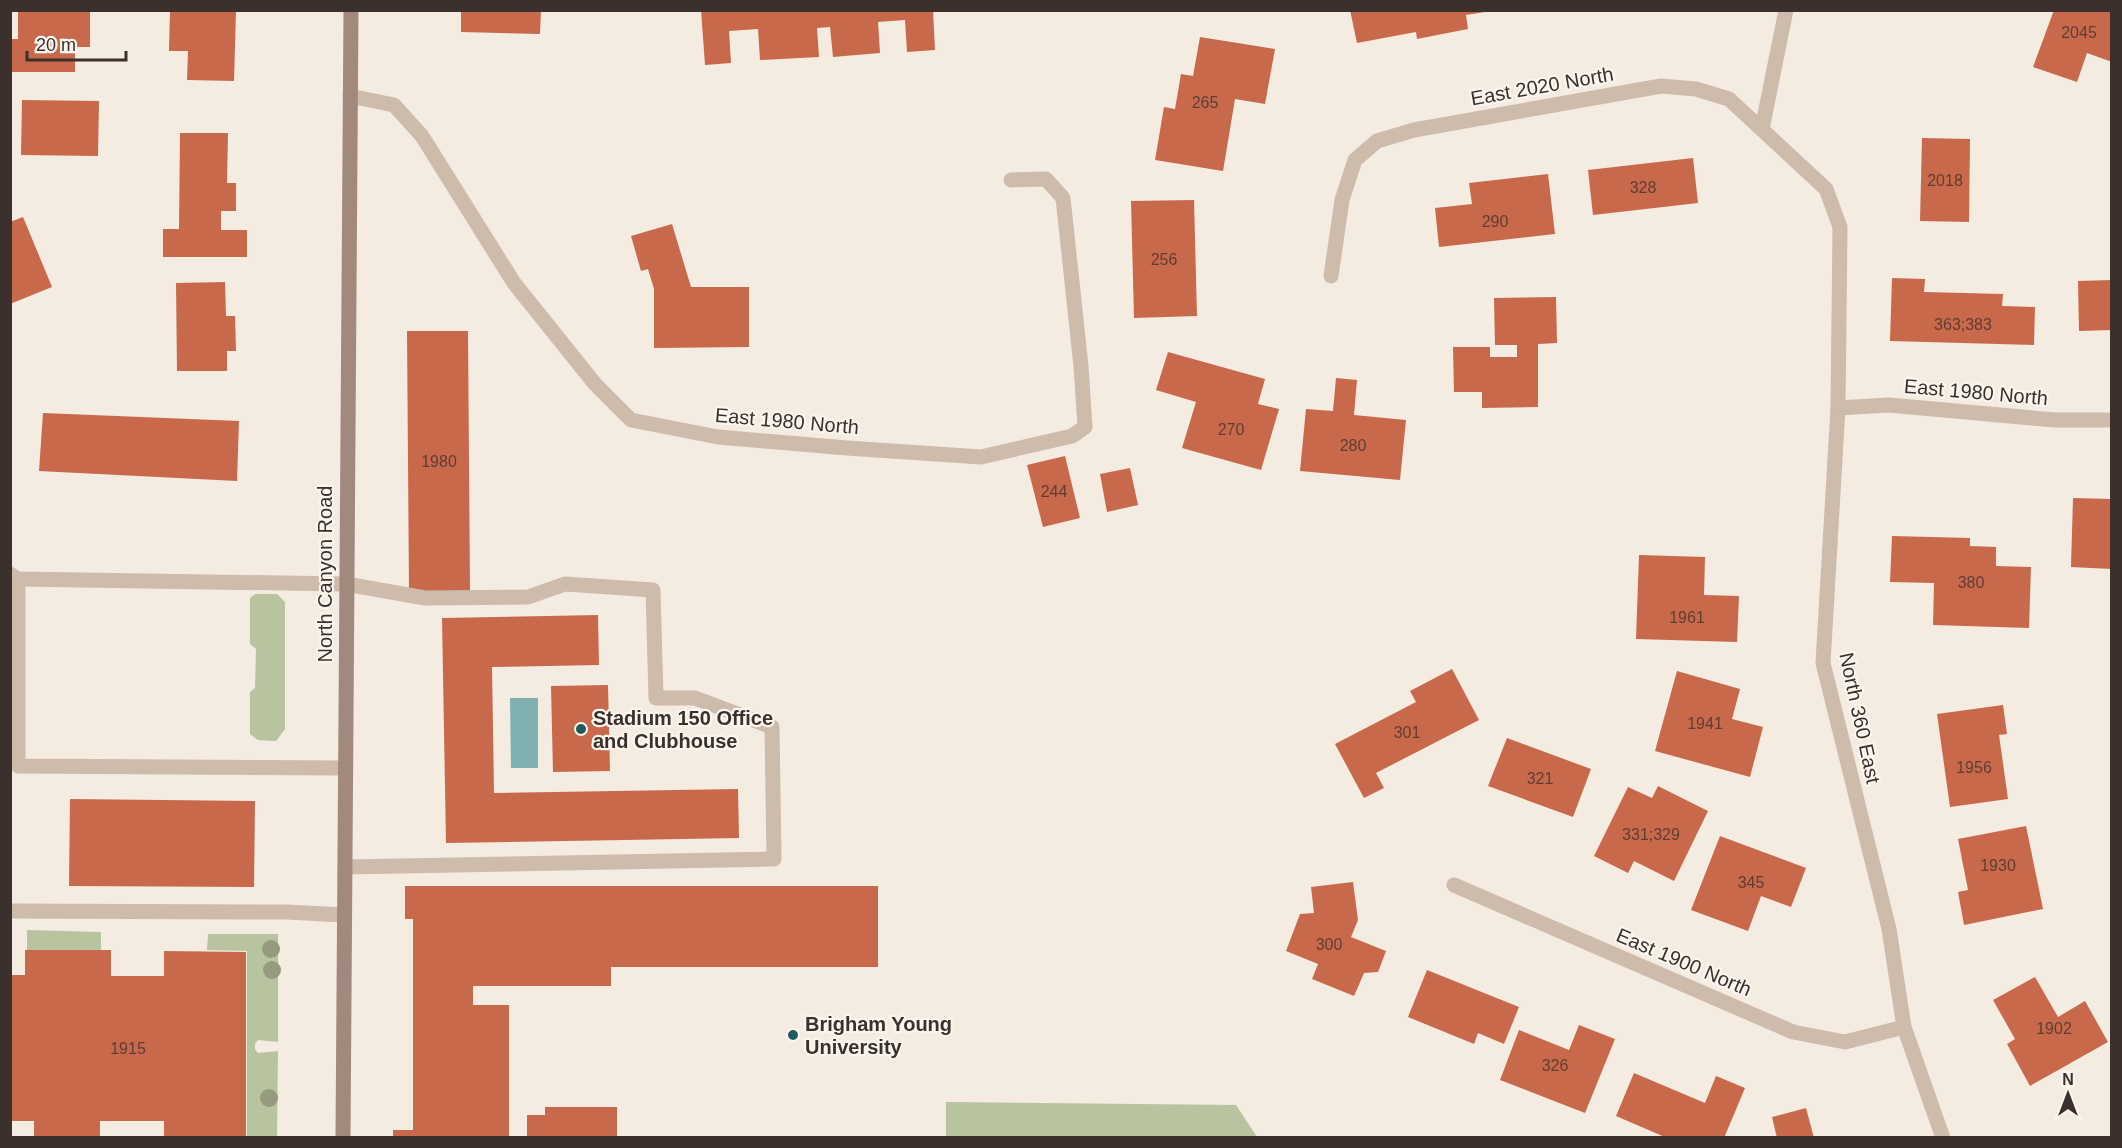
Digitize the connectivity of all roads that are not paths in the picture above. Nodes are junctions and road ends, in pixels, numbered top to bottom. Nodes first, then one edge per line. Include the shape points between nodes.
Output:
1 (351, 10) edge
2 (1786, 10) edge
3 (350, 96) junction
4 (1762, 129) junction
5 (1011, 180) dead end
6 (1826, 189) joint
7 (1331, 276) dead end
8 (1838, 408) junction
9 (2112, 420) edge
10 (14, 577) edge
11 (346, 584) junction
12 (345, 768) junction
13 (345, 867) junction
14 (1454, 885) dead end
15 (10, 911) edge
16 (344, 915) junction
17 (1904, 1027) junction
18 (343, 1137) edge
19 (1944, 1137) edge

1 - 3 main road, North Canyon Road
2 - 4 street
3 - 5 street, East 1980 North via 394,105 422,136 514,283 595,384 631,420 718,437 981,457 1072,436 1085,427 1063,198 1046,179
3 - 11 main road, North Canyon Road
4 - 6 street, East 2020 North
4 - 7 street, East 2020 North via 1729,99 1696,89 1661,86 1414,130 1377,141 1355,160 1342,200
6 - 8 street, North 360 East via 1839,227
8 - 9 street, East 1980 North via 1889,405 2055,420
8 - 17 street, North 360 East via 1823,663 1889,929
10 - 11 street
10 - 12 street via 18,766
11 - 12 main road, North Canyon Road
11 - 13 street via 425,598 528,597 565,584 653,590 656,698 695,698 772,727 774,859
12 - 13 main road, North Canyon Road
13 - 16 main road, North Canyon Road
14 - 17 street, East 1900 North via 1793,1032 1845,1042
15 - 16 street
16 - 18 main road, North Canyon Road
17 - 19 street, North 360 East

